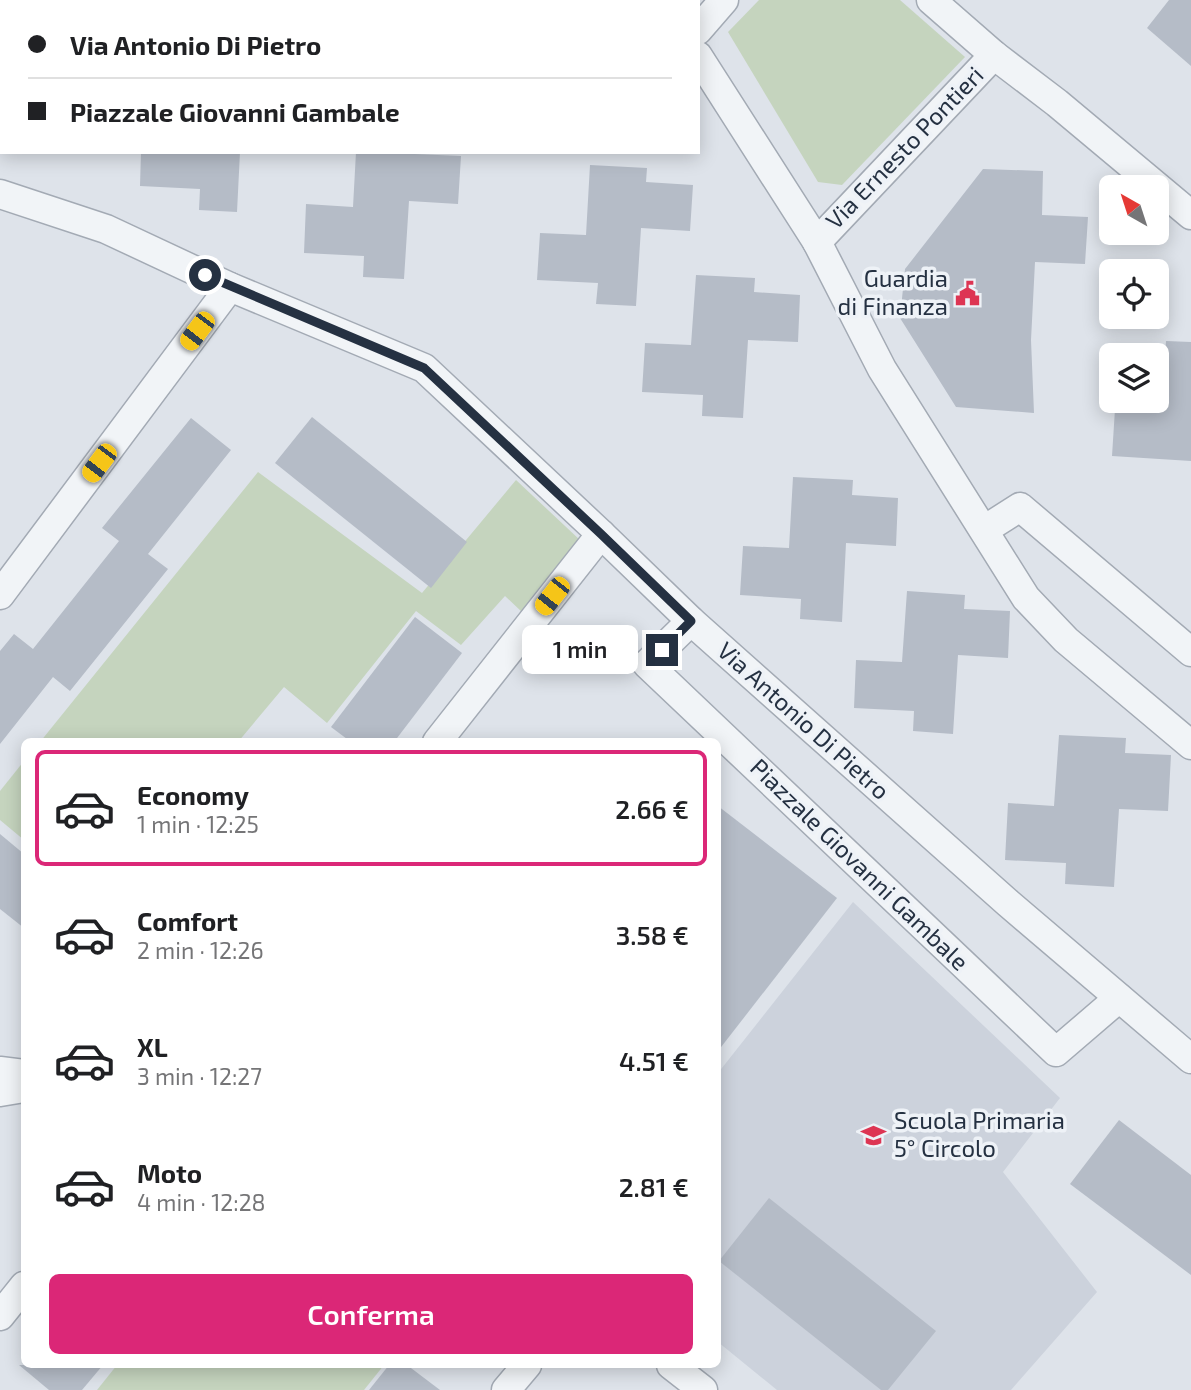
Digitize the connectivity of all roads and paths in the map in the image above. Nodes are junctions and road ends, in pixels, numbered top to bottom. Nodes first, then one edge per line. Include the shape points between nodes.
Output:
1 (724, 0) edge
2 (931, 0) edge
3 (700, 28) edge
4 (994, 55) junction
5 (700, 58) edge
6 (0, 194) edge
7 (1191, 215) edge
8 (817, 242) junction
9 (230, 286) junction
10 (984, 530) junction
11 (601, 534) junction
12 (0, 595) edge
13 (691, 621) junction
14 (1191, 652) edge
15 (440, 738) edge
16 (1191, 745) edge
17 (1119, 998) junction
18 (1191, 1059) edge
19 (0, 1070) edge
20 (21, 1074) edge
21 (21, 1089) edge
22 (0, 1093) edge
23 (21, 1290) edge
24 (0, 1316) edge
25 (524, 1368) edge
26 (675, 1368) edge
27 (506, 1390) edge
28 (703, 1390) edge

1 - 3 street
2 - 4 street
4 - 7 street
4 - 8 street, Via Ernesto Pontieri
5 - 8 street, Via Ernesto Pontieri
6 - 9 street, Via Antonio Di Pietro via 106,229
8 - 10 street, Via Ernesto Pontieri via 882,369
9 - 11 street, Via Antonio Di Pietro via 424,368
9 - 12 street
10 - 14 street via 1020,507
10 - 16 street, Via Ernesto Pontieri via 1026,598 1066,640
11 - 13 street, Via Antonio Di Pietro
11 - 15 street
13 - 17 street, Via Antonio Di Pietro
13 - 17 street, Piazzale Giovanni Gambale via 647,664 1056,1052
17 - 18 street, Via Antonio Di Pietro
19 - 20 street
21 - 22 street
23 - 24 street
25 - 27 street
26 - 28 street

